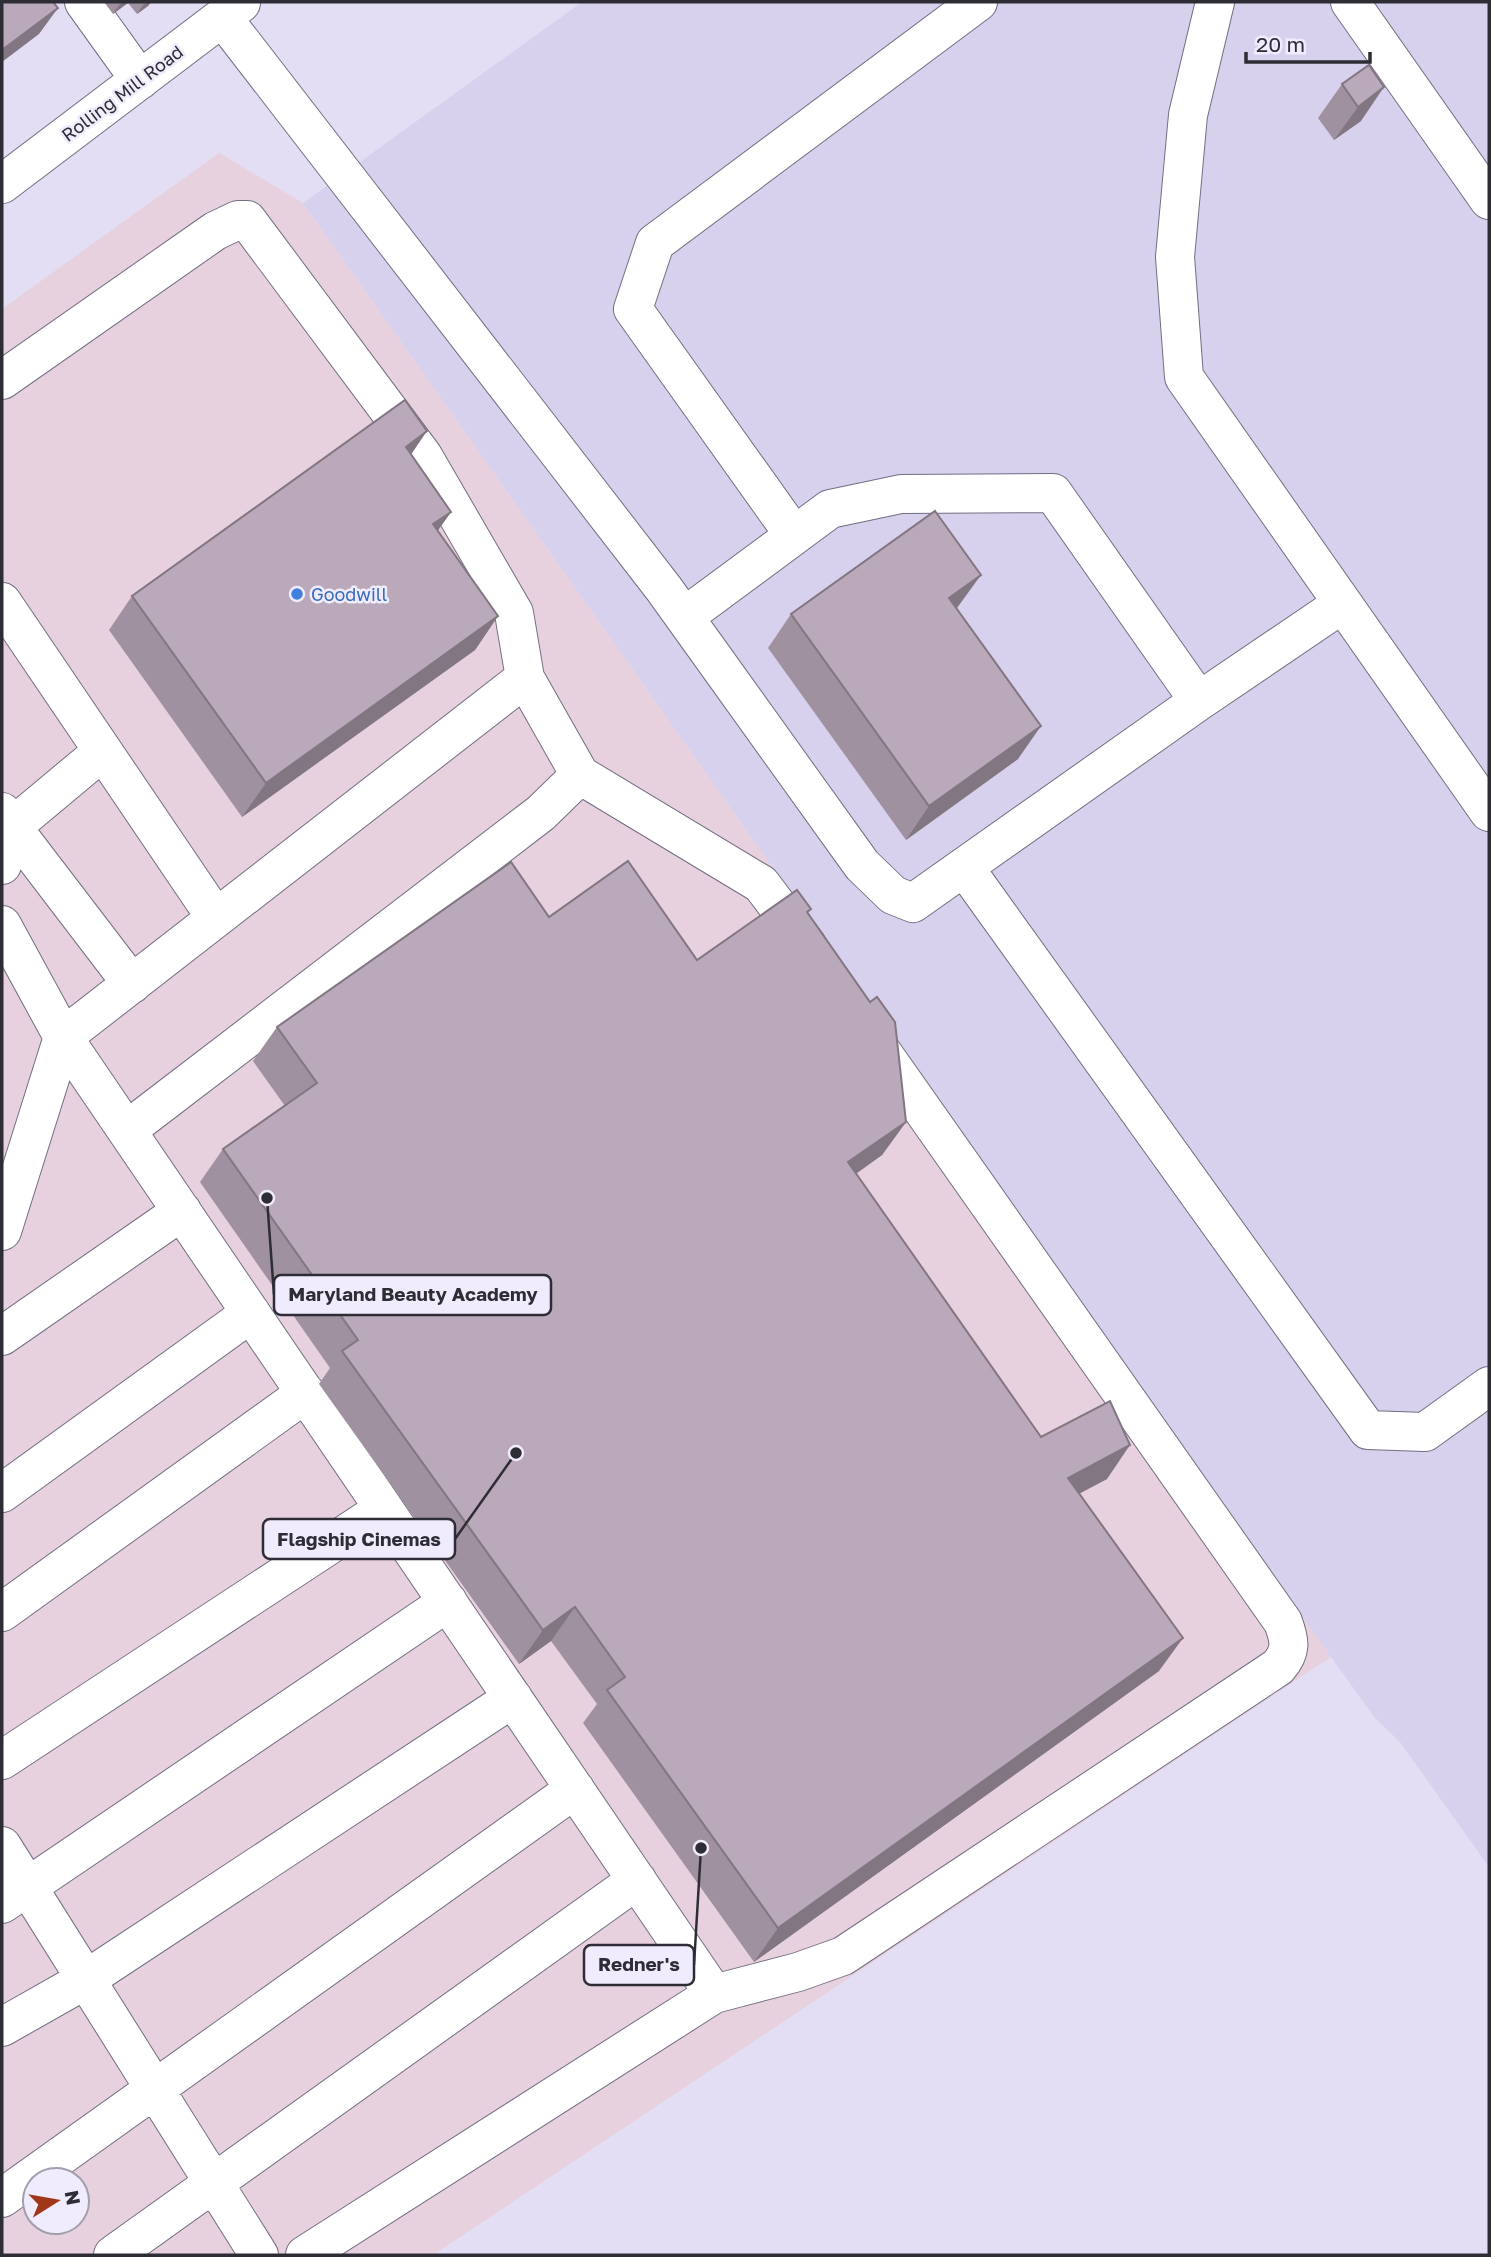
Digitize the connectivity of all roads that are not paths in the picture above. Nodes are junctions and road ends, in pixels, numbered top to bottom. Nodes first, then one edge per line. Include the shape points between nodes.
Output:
1 (84, 2) edge
2 (978, 2) edge
3 (1215, 2) edge
4 (1350, 2) edge
5 (232, 10) edge
6 (139, 80) junction
7 (2, 184) edge
8 (1489, 200) edge
9 (2, 380) edge
10 (794, 535) junction
11 (2, 602) edge
12 (1342, 604) junction
13 (684, 617) junction
14 (525, 678) junction
15 (1199, 701) junction
16 (103, 751) junction
17 (580, 775) junction
18 (1489, 812) edge
19 (7, 820) edge
20 (2, 865) edge
21 (964, 867) junction
22 (216, 918) junction
23 (2, 925) edge
24 (824, 969) edge
25 (2, 983) edge
26 (132, 984) junction
27 (848, 1004) edge
28 (63, 1037) junction
29 (127, 1130) junction
30 (182, 1211) junction
31 (2, 1231) edge
32 (251, 1313) junction
33 (2, 1336) edge
34 (1489, 1386) edge
35 (306, 1393) junction
36 (2, 1493) edge
37 (384, 1509) junction
38 (448, 1602) junction
39 (2, 1612) edge
40 (513, 1698) junction
41 (2, 1760) edge
42 (575, 1789) junction
43 (2, 1846) edge
44 (637, 1880) junction
45 (15, 1896) edge
46 (86, 1980) junction
47 (714, 1994) junction
48 (2, 2027) edge
49 (154, 2089) junction
50 (213, 2183) junction
51 (2, 2198) edge
52 (113, 2255) edge
53 (258, 2255) edge
54 (305, 2255) edge

1 - 6 street
2 - 10 street via 655,243 633,309
3 - 12 street via 1188,114 1175,257 1184,377
4 - 8 street
5 - 6 street, Rolling Mill Road
5 - 13 street
6 - 7 street, Rolling Mill Road
9 - 14 street via 215,230 238,219 247,220 423,456 514,613
10 - 13 street
10 - 15 street via 830,509 901,494 1053,493
11 - 16 street
12 - 15 street
12 - 18 street
13 - 21 street via 862,865 893,895 913,903
14 - 17 street
14 - 22 street
15 - 21 street
16 - 19 street
16 - 22 street
17 - 24 street via 761,884
17 - 29 street via 541,813
19 - 20 street
19 - 26 street
21 - 34 street via 1368,1430 1426,1432
22 - 26 street
23 - 28 street
25 - 28 street
26 - 28 street
27 - 47 street via 1283,1622 1290,1641 1288,1656 1278,1667 843,1955
28 - 29 street
28 - 31 street
29 - 30 street
30 - 32 street
30 - 33 street
32 - 35 street
32 - 36 street
35 - 37 street
35 - 39 street
37 - 38 street
37 - 41 street
38 - 40 street
38 - 45 street
40 - 42 street
40 - 46 street
42 - 44 street
42 - 49 street
43 - 45 street
44 - 47 street
44 - 50 street
45 - 46 street
46 - 48 street
46 - 49 street
47 - 54 street
49 - 50 street
49 - 51 street
50 - 52 street
50 - 53 street

